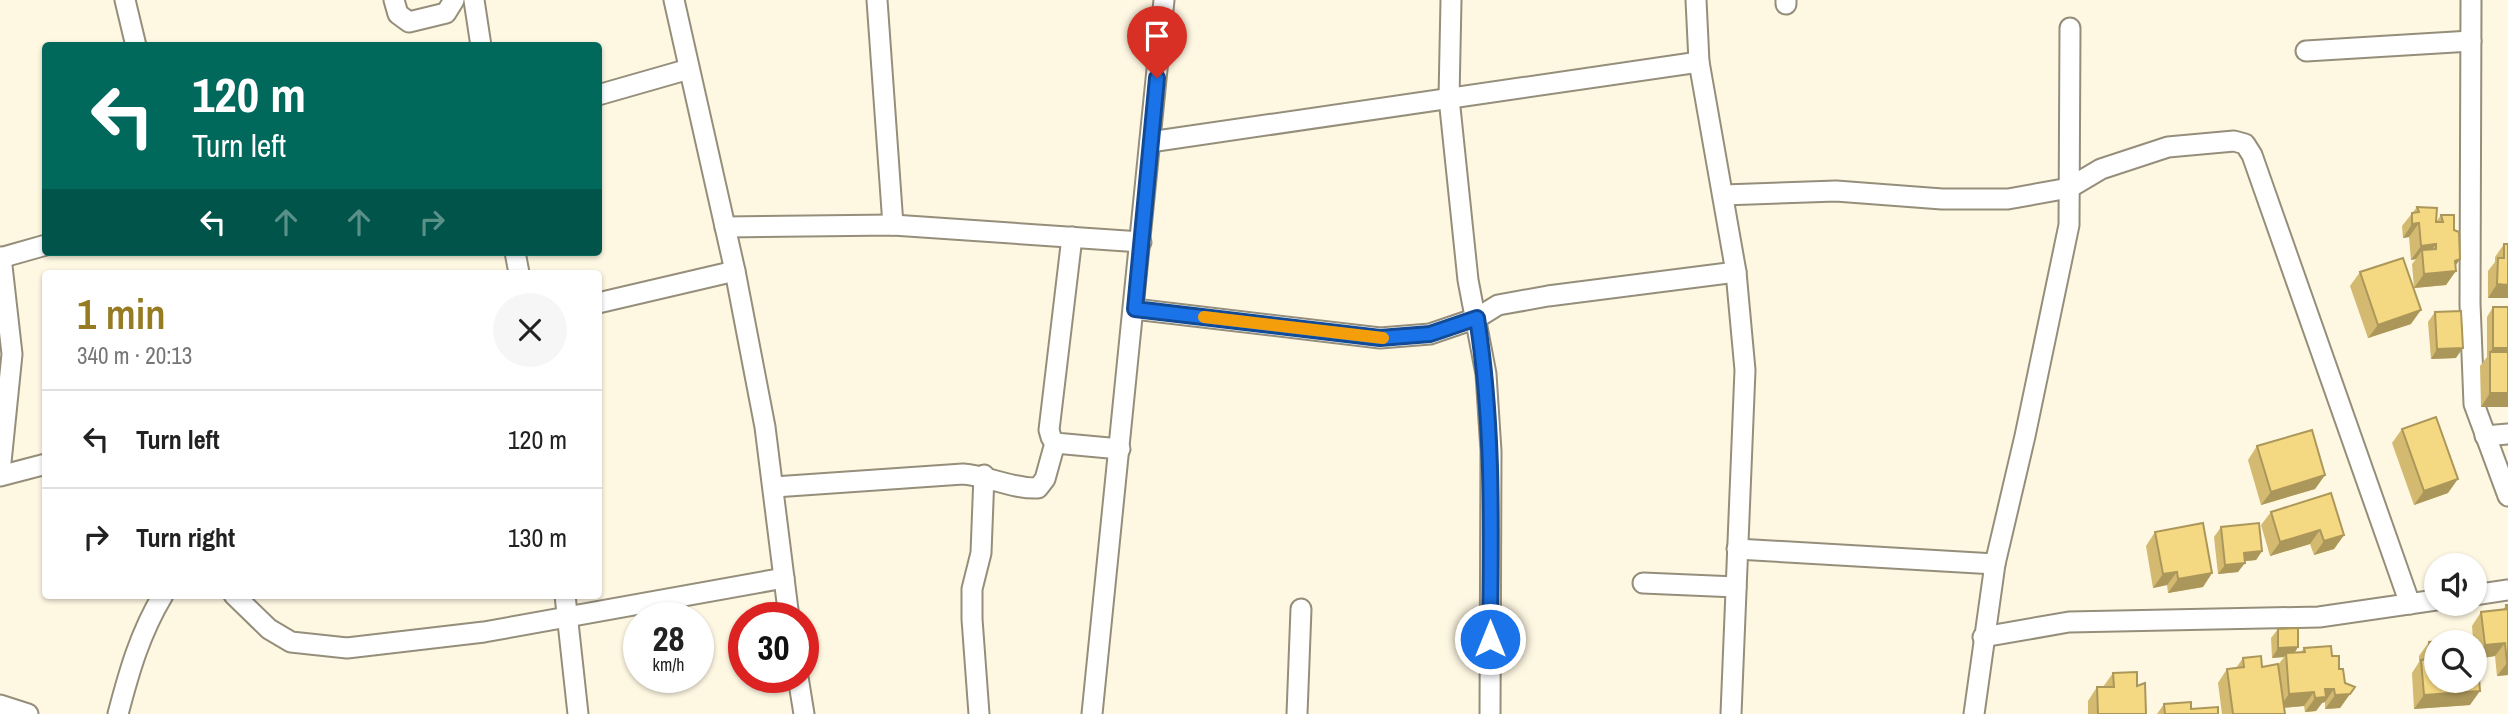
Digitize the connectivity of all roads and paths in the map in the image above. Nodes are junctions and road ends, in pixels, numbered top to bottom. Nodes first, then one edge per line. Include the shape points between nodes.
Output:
1 (125, 0) edge
2 (394, 0) edge
3 (454, 0) edge
4 (474, 0) edge
5 (674, 0) edge
6 (877, 0) edge
7 (1164, 0) edge
8 (1451, 0) edge
9 (1696, 0) edge
10 (2472, 0) edge
11 (2070, 28) dead end
12 (2472, 41) junction
13 (135, 42) edge
14 (480, 42) edge
15 (2306, 51) dead end
16 (1699, 62) junction
17 (690, 69) junction
18 (602, 94) edge
19 (1449, 98) junction
20 (1150, 142) junction
21 (2069, 188) junction
22 (1723, 195) junction
23 (893, 225) junction
24 (725, 227) junction
25 (1072, 237) junction
26 (1141, 242) junction
27 (42, 246) edge
28 (1, 257) edge
29 (735, 271) junction
30 (1736, 272) junction
31 (602, 302) edge
32 (1135, 309) junction
33 (1477, 318) junction
34 (2508, 434) edge
35 (2485, 436) junction
36 (1055, 443) junction
37 (1120, 449) junction
38 (42, 465) edge
39 (0, 474) edge
40 (984, 475) junction
41 (774, 486) junction
42 (2508, 496) edge
43 (1737, 549) junction
44 (1995, 564) junction
45 (784, 578) junction
46 (1643, 583) dead end
47 (1736, 587) junction
48 (2508, 590) edge
49 (2487, 593) edge
50 (161, 599) edge
51 (238, 599) edge
52 (566, 599) edge
53 (787, 602) edge
54 (2424, 602) edge
55 (2410, 604) junction
56 (1301, 609) dead end
57 (568, 615) junction
58 (1983, 637) junction
59 (801, 693) edge
60 (0, 705) edge
61 (28, 714) edge
62 (118, 714) edge
63 (578, 714) edge
64 (804, 714) edge
65 (979, 714) edge
66 (1092, 714) edge
67 (1297, 714) edge
68 (1490, 714) edge
69 (1731, 714) edge
70 (1974, 714) edge

1 - 13 street
2 - 3 street via 398,14 409,22 446,13
4 - 14 street
5 - 17 street
6 - 23 street
7 - 20 street
8 - 19 street
9 - 16 street
10 - 12 street
11 - 21 street
12 - 15 street
12 - 35 street via 2470,304 2474,404
16 - 19 street
16 - 22 street
17 - 18 street
17 - 24 street
19 - 20 street
19 - 33 street via 1468,280
20 - 26 street
21 - 22 street via 2008,199 1836,191
21 - 44 street via 2069,225
21 - 55 street via 2101,169 2168,147 2245,144
22 - 30 street
23 - 24 street
23 - 25 street
24 - 29 street
25 - 26 street
25 - 36 street via 1049,429
26 - 32 street
27 - 28 street
28 - 39 street via 12,354
29 - 31 street
29 - 41 street
30 - 33 street via 1548,296 1499,305
30 - 43 street via 1745,370
32 - 33 street via 1380,338 1430,334
32 - 37 street
33 - 68 street via 1491,451
34 - 35 street
35 - 42 street
36 - 37 street
36 - 40 street via 1038,488 1023,488
37 - 66 street
38 - 39 street
40 - 41 street
40 - 65 street via 981,553 972,589
41 - 45 street
43 - 44 street
43 - 47 street
44 - 58 street
45 - 53 street
45 - 57 street
46 - 47 street
47 - 69 street
48 - 49 street
50 - 62 street via 133,656
51 - 57 street via 269,629 291,642 317,647 347,648 484,632
52 - 57 street
54 - 55 street
55 - 58 street via 2319,617 2069,622
56 - 67 street
57 - 63 street
58 - 70 street
59 - 64 street
60 - 61 street

